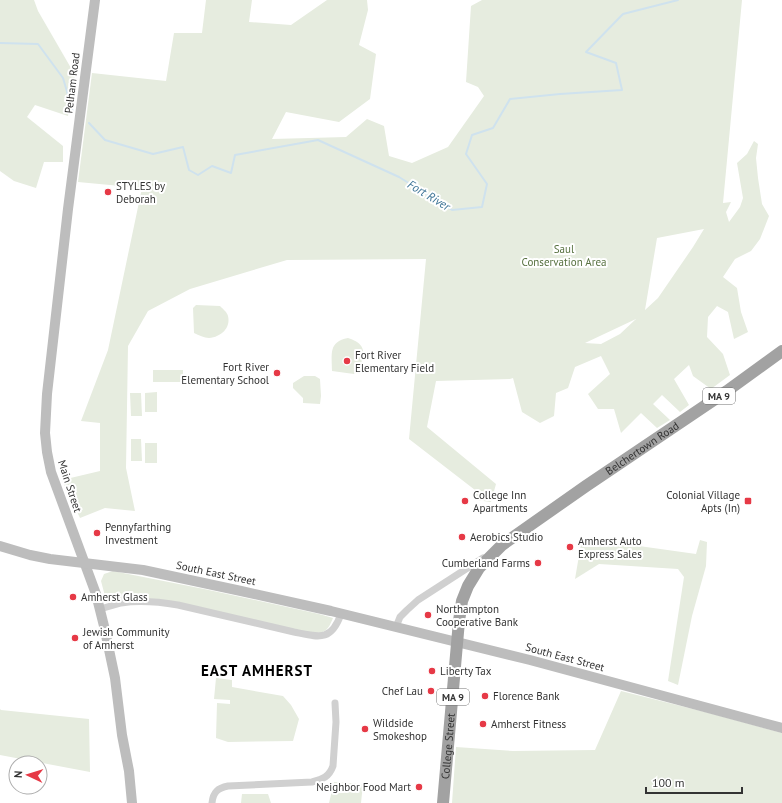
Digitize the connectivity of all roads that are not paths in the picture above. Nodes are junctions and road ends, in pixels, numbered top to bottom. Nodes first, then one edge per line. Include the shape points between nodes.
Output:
1 (95, 0) edge
2 (73, 170) joint
3 (782, 351) edge
4 (502, 545) junction
5 (0, 546) edge
6 (85, 564) junction
7 (100, 609) junction
8 (341, 614) junction
9 (396, 627) junction
10 (458, 642) junction
11 (335, 703) dead end
12 (782, 728) edge
13 (132, 803) edge
14 (212, 803) edge
15 (443, 803) edge

1 - 2 main road, Pelham Road
2 - 6 main road, Main Street via 53,337 45,433 51,472
3 - 4 highway, Belchertown Road / MA 9 via 721,396
4 - 9 street, Belchertown Road via 418,600 400,617
4 - 10 highway, Belchertown Road / MA 9 via 479,568 468,586 462,601
5 - 6 main road, South East Street via 30,555
6 - 7 main road, Main Street
6 - 8 main road, South East Street via 149,571
7 - 8 street via 130,602 166,603 312,636 331,633 338,624
7 - 13 main road, Main Street via 113,668
8 - 9 main road, South East Street
9 - 10 main road, South East Street
10 - 12 main road, South East Street
10 - 15 highway, College Street / MA 9
11 - 14 street via 334,766 327,776 312,782 228,786 216,792

